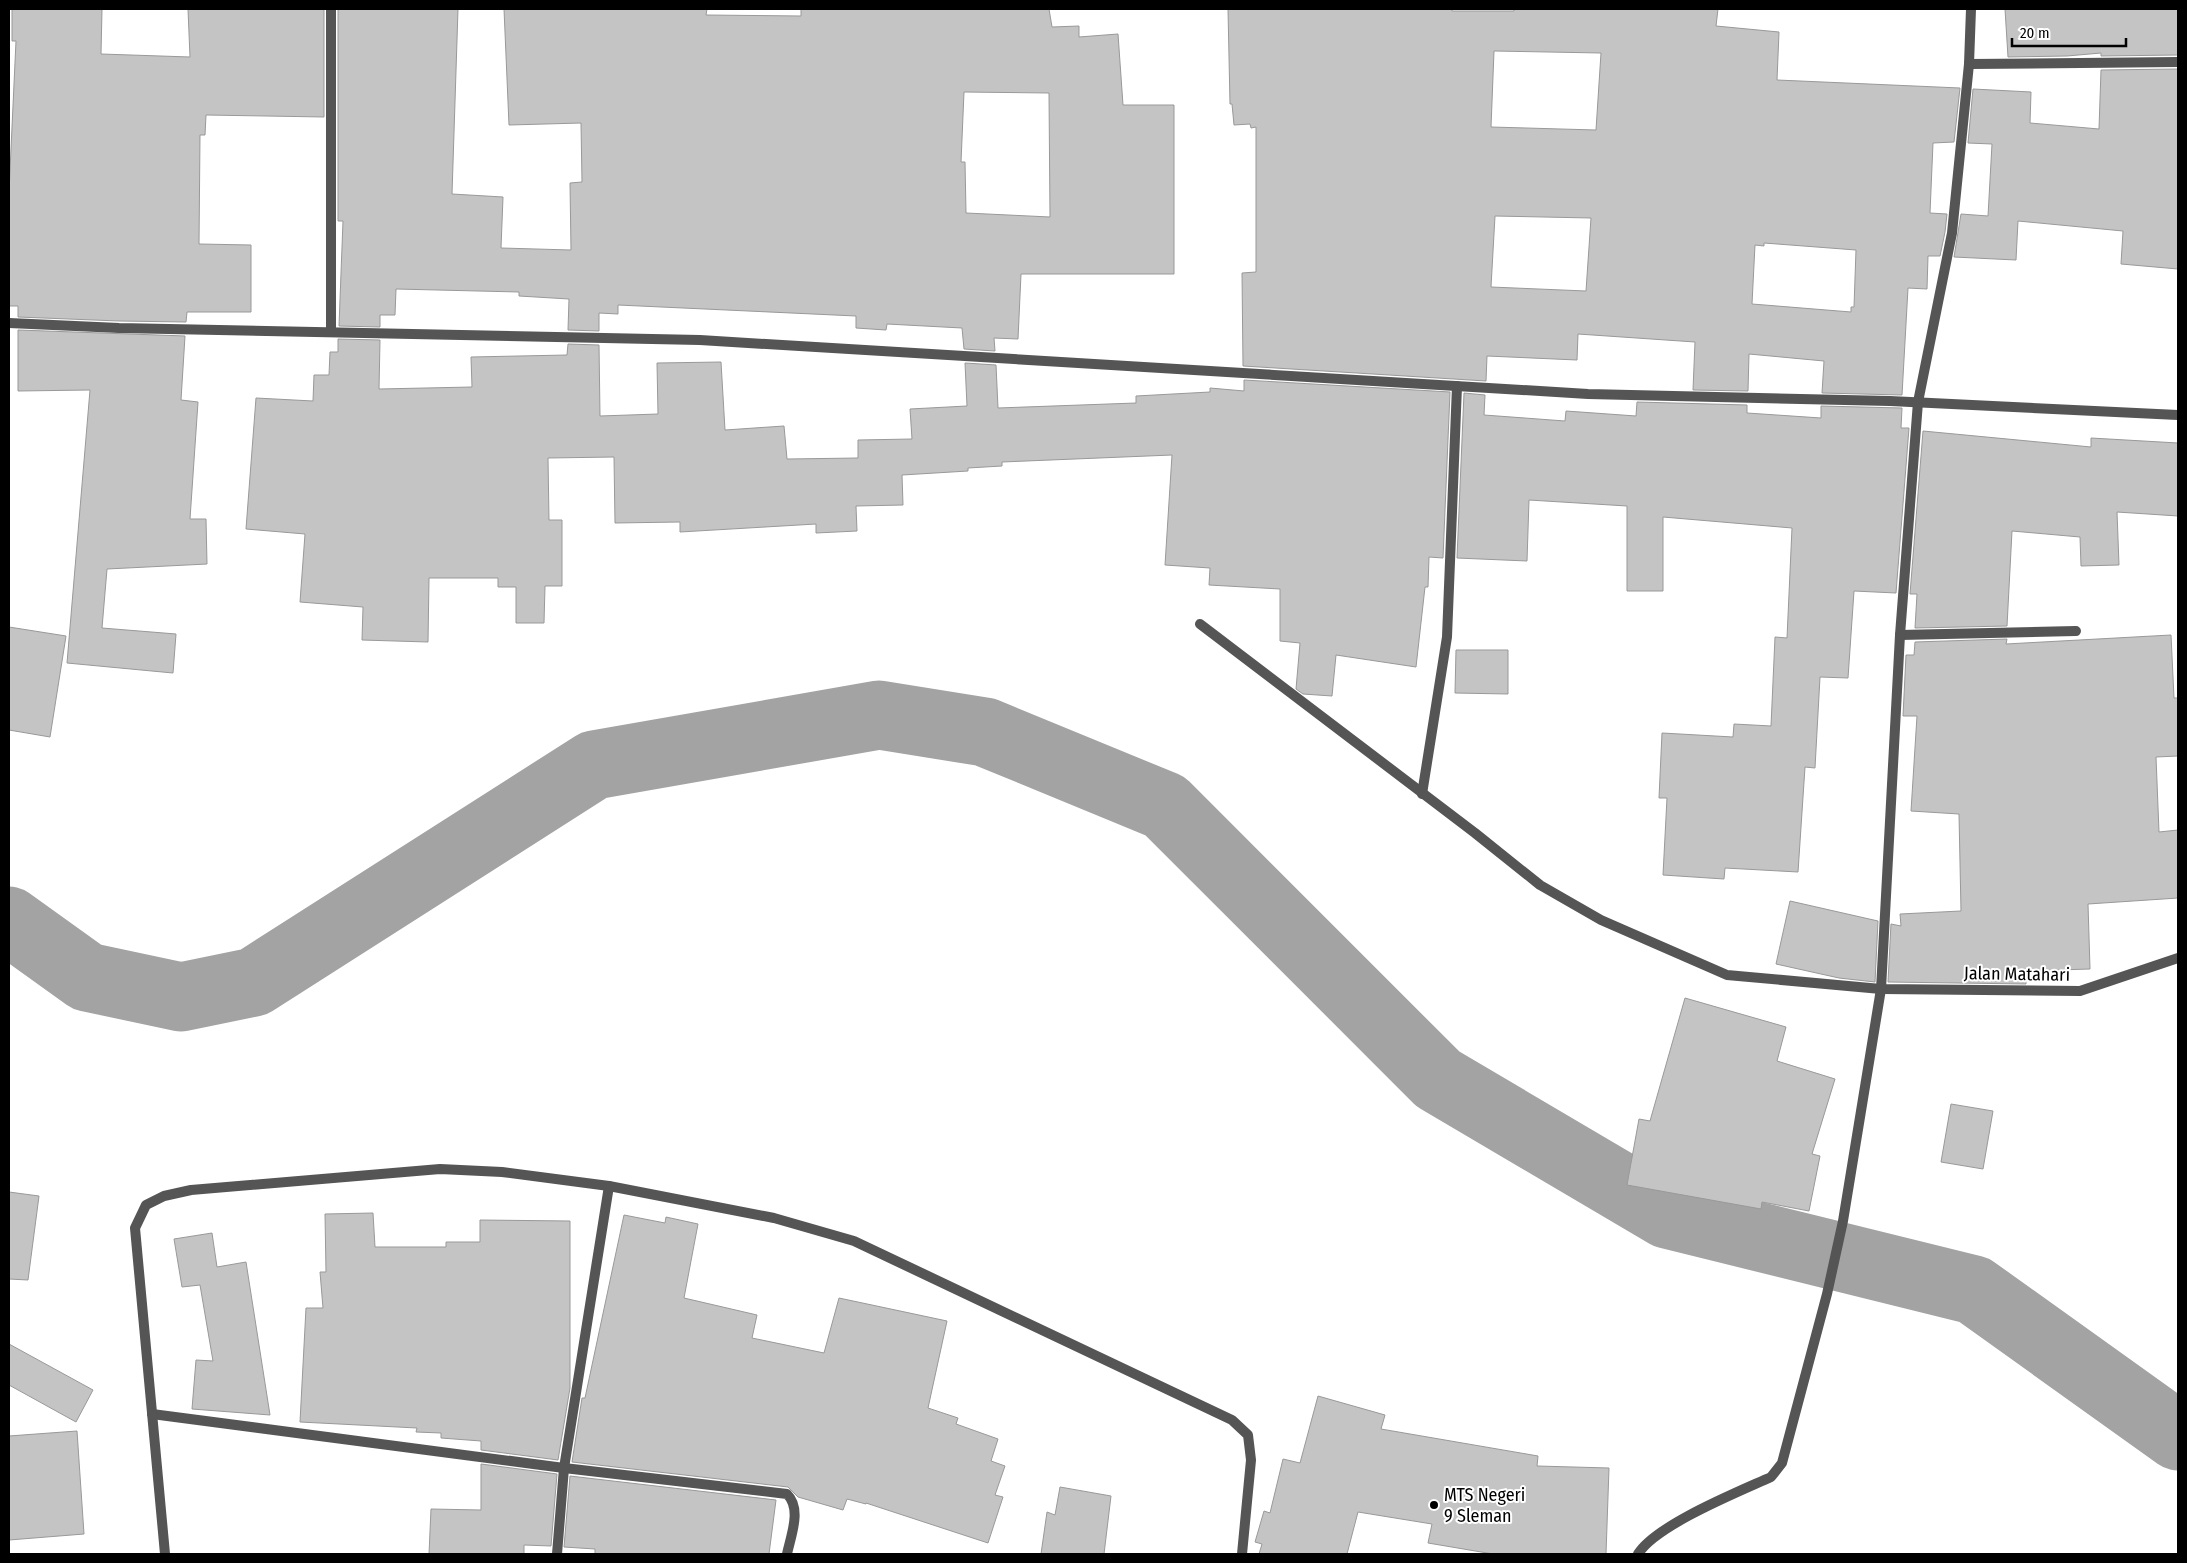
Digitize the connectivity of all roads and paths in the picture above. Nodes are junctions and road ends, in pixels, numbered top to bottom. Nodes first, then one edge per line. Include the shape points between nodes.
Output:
1 (331, 9) edge
2 (1971, 9) edge
3 (2178, 62) edge
4 (1969, 64) junction
5 (9, 323) edge
6 (331, 331) junction
7 (1457, 386) junction
8 (1918, 402) junction
9 (2178, 415) edge
10 (1200, 624) dead end
11 (2076, 632) dead end
12 (1900, 635) junction
13 (1422, 794) junction
14 (2178, 958) edge
15 (1881, 989) junction
16 (609, 1186) junction
17 (152, 1414) junction
18 (564, 1468) junction
19 (165, 1554) edge
20 (556, 1554) edge
21 (787, 1554) edge
22 (1242, 1554) edge
23 (1638, 1554) edge

1 - 6 street
2 - 4 street
3 - 4 street
4 - 8 street via 1952,234
5 - 6 street
6 - 7 street via 700,340
7 - 8 street via 1588,394
7 - 13 street via 1447,637
8 - 9 street
8 - 12 street
10 - 13 street, Jalan Matahari
11 - 12 street
12 - 15 street
13 - 15 street, Jalan Matahari via 1540,885 1601,920 1727,975
14 - 15 street, Jalan Matahari via 2080,991
15 - 23 street via 1843,1221 1782,1463 1771,1477 1670,1526 1644,1545
16 - 17 street via 502,1172 440,1169 191,1190 158,1199 146,1205 135,1228
16 - 18 street
16 - 22 street via 774,1218 854,1241 1232,1420 1248,1435 1250,1460
17 - 18 street
17 - 19 street
18 - 20 street
18 - 21 street via 786,1494 793,1500 795,1509

